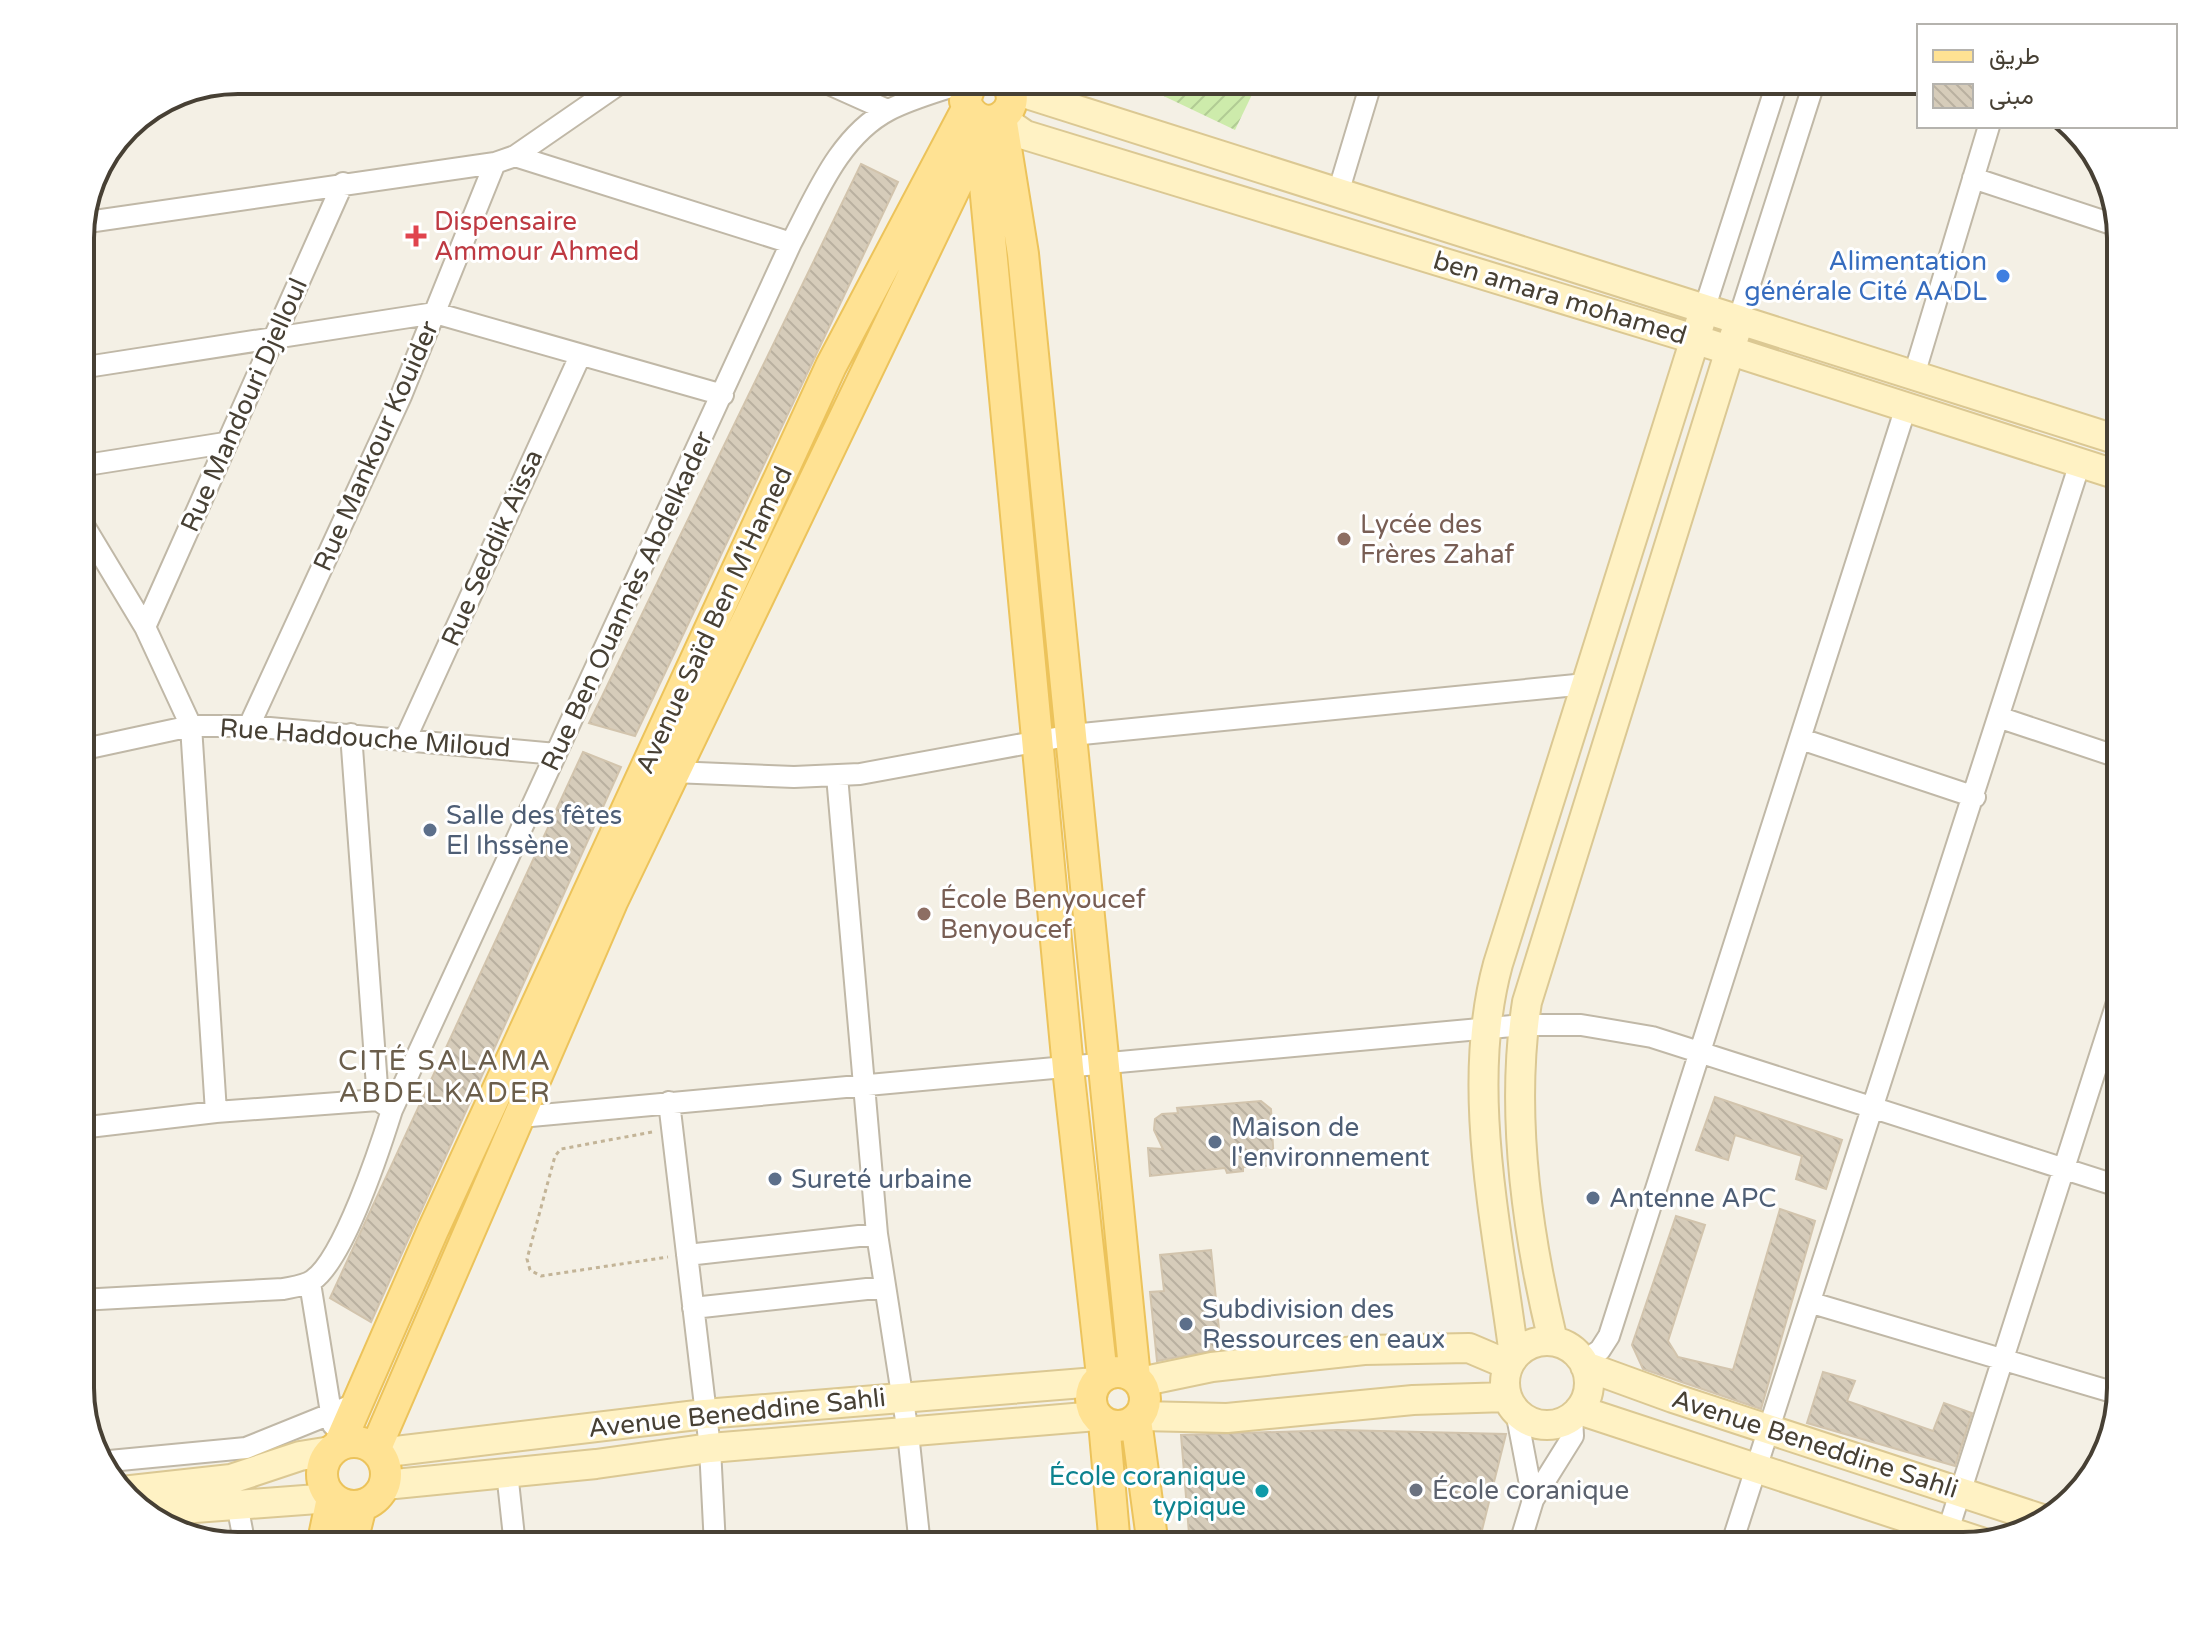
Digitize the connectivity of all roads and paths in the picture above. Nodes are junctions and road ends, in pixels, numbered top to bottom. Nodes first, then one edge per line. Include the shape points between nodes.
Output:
1 (605, 94) edge
2 (851, 94) edge
3 (1368, 94) edge
4 (1773, 94) edge
5 (1811, 94) edge
6 (993, 98) edge
7 (887, 110) junction
8 (1988, 128) edge
9 (515, 156) junction
10 (495, 163) junction
11 (1973, 178) junction
12 (343, 183) junction
13 (1338, 193) junction
14 (95, 221) edge
15 (2106, 222) edge
16 (791, 243) junction
17 (1705, 307) junction
18 (435, 313) junction
19 (1739, 318) junction
20 (278, 335) junction
21 (1694, 339) junction
22 (1730, 351) junction
23 (580, 356) junction
24 (94, 366) edge
25 (1914, 375) junction
26 (1036, 392) junction
27 (1005, 393) junction
28 (723, 395) junction
29 (1906, 407) junction
30 (2107, 437) edge
31 (225, 443) junction
32 (2080, 463) junction
33 (94, 464) edge
34 (2107, 472) edge
35 (94, 542) edge
36 (145, 627) junction
37 (1586, 684) junction
38 (2001, 718) junction
39 (191, 726) junction
40 (249, 726) junction
41 (351, 734) junction
42 (1072, 735) junction
43 (1801, 739) junction
44 (405, 740) junction
45 (1038, 744) junction
46 (94, 747) edge
47 (2107, 753) edge
48 (556, 754) junction
49 (673, 772) junction
50 (837, 776) junction
51 (1975, 797) junction
52 (1523, 1025) junction
53 (1484, 1028) junction
54 (2107, 1035) edge
55 (1700, 1053) junction
56 (1106, 1064) junction
57 (1068, 1068) junction
58 (866, 1084) junction
59 (669, 1102) junction
60 (385, 1105) junction
61 (1871, 1108) junction
62 (216, 1112) junction
63 (520, 1117) junction
64 (94, 1126) edge
65 (674, 1129) junction
66 (2065, 1170) junction
67 (2107, 1183) edge
68 (877, 1234) junction
69 (687, 1255) junction
70 (310, 1283) junction
71 (885, 1287) junction
72 (94, 1299) edge
73 (1812, 1303) junction
74 (693, 1308) junction
75 (1553, 1341) junction
76 (2001, 1359) junction
77 (1512, 1360) junction
78 (1584, 1364) junction
79 (1099, 1379) junction
80 (1137, 1380) junction
81 (2107, 1390) edge
82 (901, 1397) junction
83 (360, 1402) junction
84 (1512, 1404) junction
85 (331, 1413) junction
86 (1576, 1413) junction
87 (705, 1414) junction
88 (1139, 1418) junction
89 (1100, 1419) junction
90 (1769, 1428) junction
91 (293, 1431) junction
92 (908, 1433) junction
93 (335, 1448) junction
94 (710, 1448) junction
95 (377, 1452) junction
96 (113, 1461) edge
97 (1755, 1469) junction
98 (507, 1472) junction
99 (385, 1485) junction
100 (136, 1489) edge
101 (1961, 1492) junction
102 (331, 1498) junction
103 (1533, 1500) junction
104 (237, 1504) junction
105 (361, 1506) junction
106 (162, 1510) edge
107 (2030, 1515) edge
108 (242, 1532) edge
109 (325, 1532) edge
110 (354, 1532) edge
111 (513, 1532) edge
112 (714, 1532) edge
113 (919, 1532) edge
114 (1113, 1532) edge
115 (1151, 1532) edge
116 (1523, 1532) edge
117 (1735, 1532) edge
118 (1926, 1532) edge
119 (1947, 1532) edge

1 - 9 street
2 - 7 street
3 - 13 street
4 - 17 street
5 - 19 street
6 - 7 street, Rue Ben Ouannès Abdelkader
6 - 13 street, ben amara mohamed
6 - 21 street, ben amara mohamed via 1025,135
6 - 26 main road via 1023,254
6 - 27 main road via 985,185
6 - 49 main road, Avenue Saïd Ben M'Hamed via 964,169
6 - 83 main road, Avenue Saïd Ben M'Hamed via 831,366 433,1230
7 - 16 street, Rue Ben Ouannès Abdelkader via 835,161
8 - 11 street
9 - 10 street
9 - 16 street
10 - 12 street
10 - 18 street, Rue Mankour Kouider
11 - 15 street
11 - 25 street
12 - 14 street
12 - 20 street, Rue Mandouri Djelloul
13 - 17 street, ben amara mohamed
16 - 28 street, Rue Ben Ouannès Abdelkader
17 - 19 street, ben amara mohamed
17 - 21 street
18 - 20 street
18 - 23 street
18 - 40 street, Rue Mankour Kouider
19 - 22 street
19 - 25 street, ben amara mohamed
20 - 24 street
20 - 31 street, Rue Mandouri Djelloul
21 - 22 street, ben amara mohamed
21 - 37 street
22 - 29 street, ben amara mohamed
22 - 52 street via 1534,974
23 - 28 street
23 - 44 street, Rue Seddik Aïssa
25 - 30 street, ben amara mohamed
26 - 27 main road
26 - 42 main road
27 - 45 main road
28 - 48 street, Rue Ben Ouannès Abdelkader
29 - 32 street, ben amara mohamed
29 - 43 street
31 - 33 street
31 - 36 street, Rue Mandouri Djelloul
32 - 34 street, ben amara mohamed
32 - 38 street
35 - 36 street
36 - 39 street
37 - 42 street
37 - 53 street via 1498,964
38 - 47 street
38 - 51 street
39 - 40 street, Rue Haddouche Miloud
39 - 46 street, Rue Haddouche Miloud
39 - 62 street
40 - 41 street, Rue Haddouche Miloud
41 - 44 street, Rue Haddouche Miloud
41 - 60 street
42 - 45 street
42 - 56 main road
43 - 51 street
43 - 55 street
44 - 48 street, Rue Haddouche Miloud
45 - 50 street
45 - 57 main road
48 - 60 street, Rue Ben Ouannès Abdelkader
49 - 50 street
49 - 63 main road, Avenue Saïd Ben M'Hamed
50 - 58 street
51 - 61 street
52 - 53 street
52 - 55 street via 1605,1027
52 - 75 street via 1520,1111 1537,1279
53 - 56 street
53 - 77 street via 1481,1092
54 - 66 street
55 - 61 street
55 - 78 street via 1609,1336
56 - 57 street
56 - 80 main road
57 - 58 street
57 - 79 main road
58 - 59 street
58 - 68 street
59 - 63 street
59 - 65 street
60 - 62 street
60 - 70 street, Rue Ben Ouannès Abdelkader via 353,1213 323,1271
61 - 66 street
61 - 73 street
62 - 64 street
63 - 95 main road, Avenue Saïd Ben M'Hamed
65 - 69 street
65 - 69 path via 561,1149 527,1259 530,1270 541,1276
66 - 67 street
66 - 76 street
68 - 69 street
68 - 71 street
69 - 74 street
70 - 72 street
70 - 85 street
71 - 74 street
71 - 82 street
73 - 76 street
73 - 90 street
74 - 87 street
75 - 77 street via 1532,1344
75 - 78 street via 1570,1348
76 - 81 street
76 - 101 street
77 - 80 street via 1469,1348 1364,1350
77 - 84 street via 1505,1381
78 - 86 street via 1587,1393
78 - 90 street, Avenue Beneddine Sahli
79 - 80 main road via 1119,1371
79 - 82 street, Avenue Beneddine Sahli
79 - 89 main road via 1090,1399
80 - 88 main road via 1145,1400
82 - 87 street, Avenue Beneddine Sahli
82 - 92 street
83 - 85 street
83 - 93 main road, Avenue Saïd Ben M'Hamed
84 - 86 street via 1544,1424
84 - 88 street via 1413,1400 1227,1418
84 - 103 street
85 - 91 street
85 - 93 street
86 - 97 street, Avenue Beneddine Sahli
86 - 103 street via 1573,1436
87 - 94 street
87 - 95 street, Avenue Beneddine Sahli
88 - 89 main road via 1122,1425
88 - 115 main road
89 - 92 street, Avenue Beneddine Sahli
89 - 114 main road
90 - 97 street
90 - 101 street, Avenue Beneddine Sahli
91 - 93 street via 312,1433
91 - 96 street via 246,1448
92 - 94 street, Avenue Beneddine Sahli
92 - 113 street
93 - 95 main road via 360,1442
93 - 100 street via 231,1479
93 - 102 main road via 321,1469
94 - 98 street, Avenue Beneddine Sahli
94 - 112 street
95 - 99 main road via 385,1463
97 - 117 street
97 - 118 street, Avenue Beneddine Sahli
98 - 99 street, Avenue Beneddine Sahli
98 - 111 street
99 - 105 main road
101 - 107 street, Avenue Beneddine Sahli
101 - 119 street
102 - 104 street
102 - 105 main road
102 - 109 main road
103 - 116 street
104 - 106 street
104 - 108 street
105 - 110 main road

